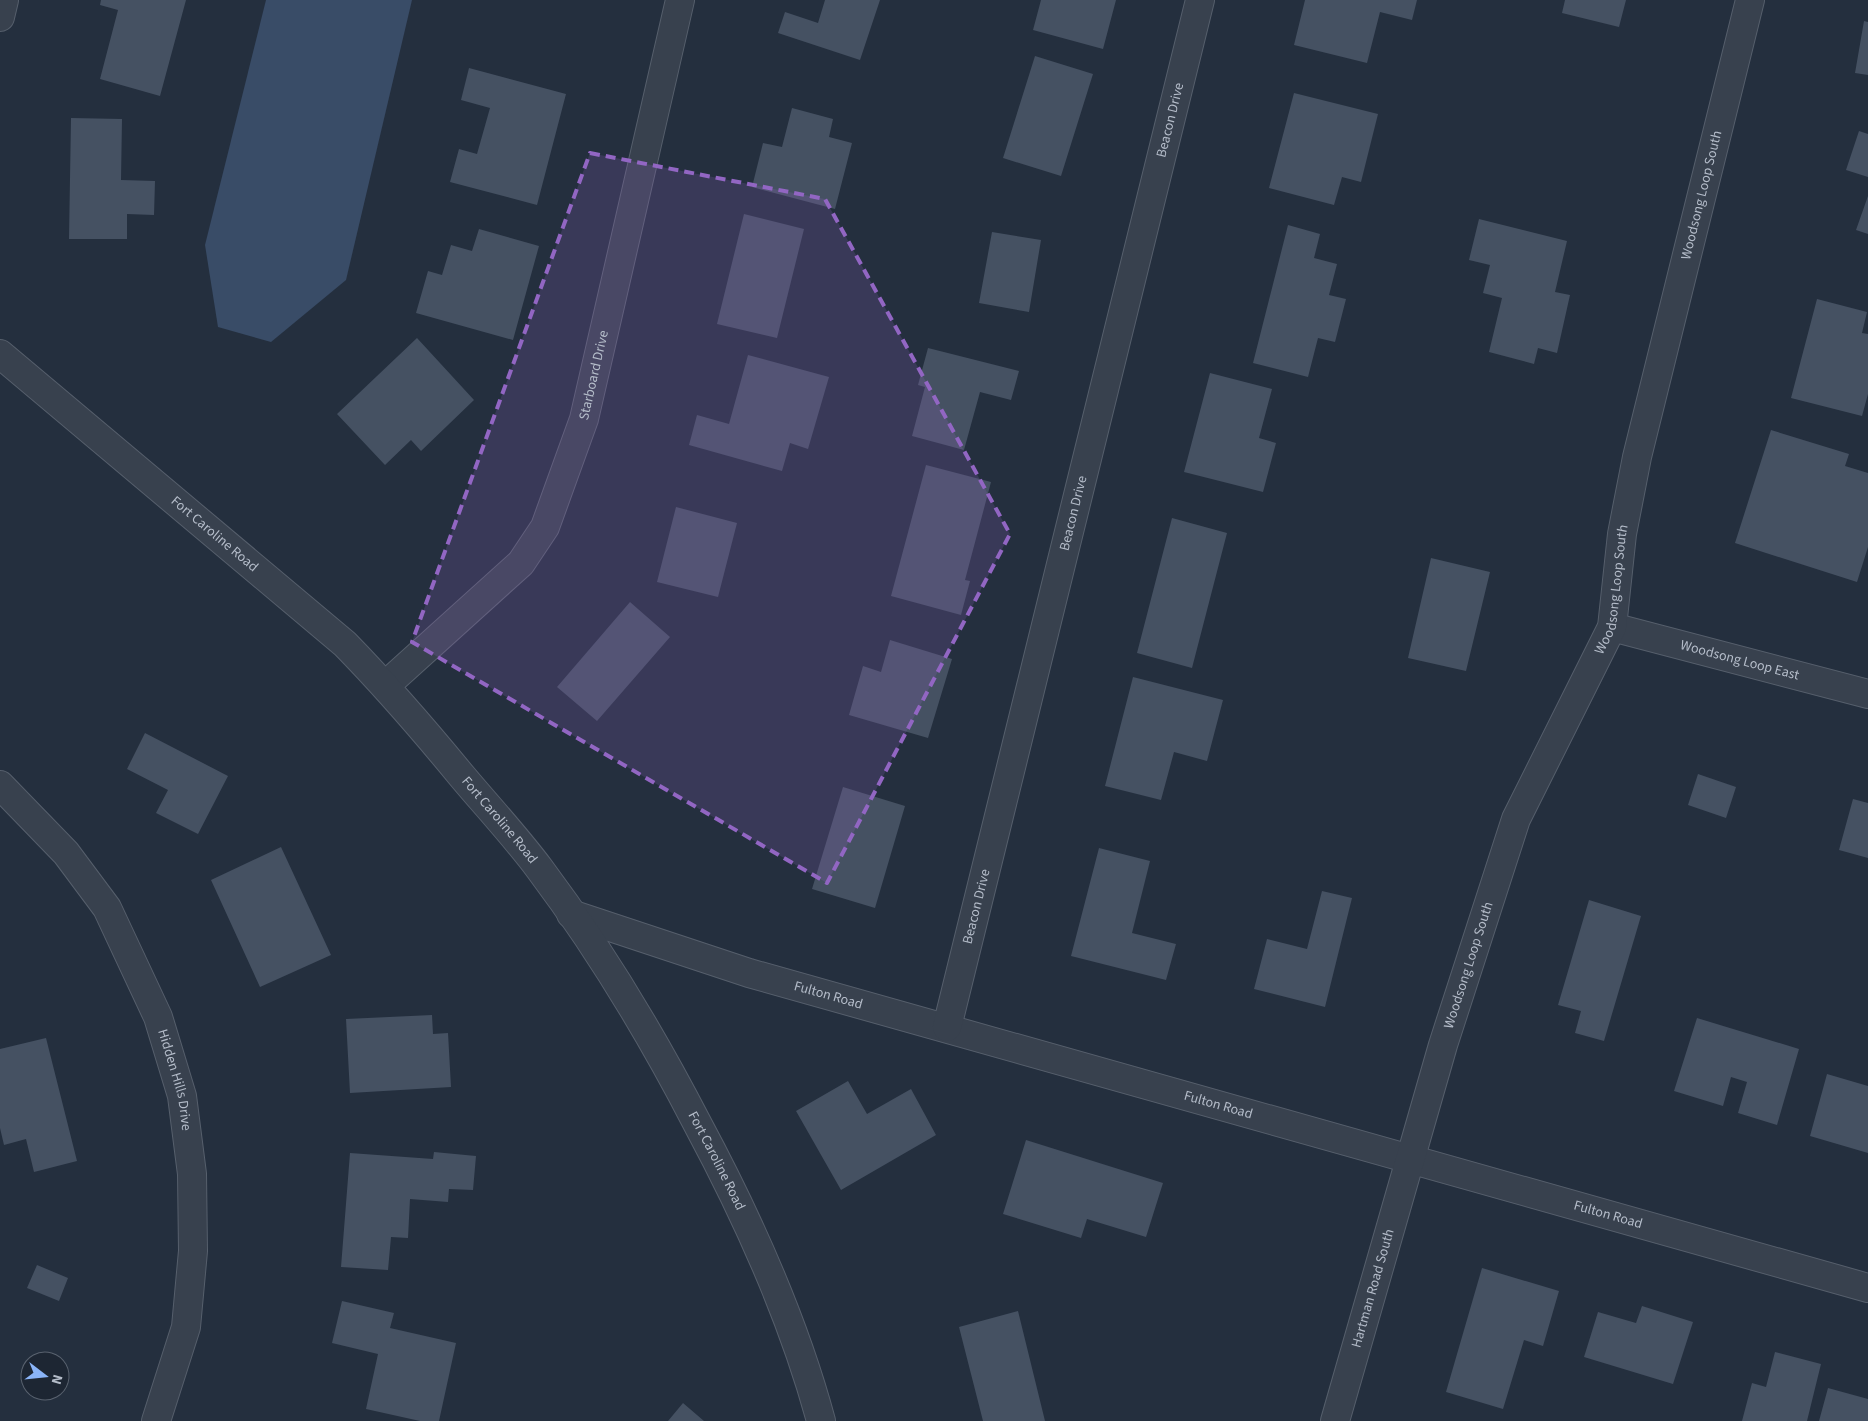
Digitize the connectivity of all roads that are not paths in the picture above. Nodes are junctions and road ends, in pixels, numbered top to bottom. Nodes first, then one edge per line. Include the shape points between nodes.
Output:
1 (4, 0) edge
2 (680, 0) edge
3 (1200, 0) edge
4 (1750, 0) edge
5 (0, 17) edge
6 (0, 354) edge
7 (1612, 627) junction
8 (386, 686) junction
9 (1868, 694) edge
10 (0, 785) edge
11 (571, 914) junction
12 (947, 1027) junction
13 (1411, 1158) junction
14 (1868, 1288) edge
15 (156, 1421) edge
16 (821, 1421) edge
17 (1335, 1421) edge

1 - 5 street
2 - 8 street, Starboard Drive via 584,419 545,527 521,563
3 - 12 street, Beacon Drive
4 - 7 street, Woodsong Loop South via 1637,458 1622,534
6 - 8 street, Fort Caroline Road via 345,644
7 - 9 street, Woodsong Loop East
7 - 13 street, Woodsong Loop South via 1516,819 1443,1045
8 - 11 street, Fort Caroline Road via 538,867
10 - 15 street, Hidden Hills Drive via 66,853 107,908 158,1017 182,1096 192,1174 193,1251 186,1327
11 - 12 street, Fulton Road via 749,973
11 - 16 street, Fort Caroline Road via 618,983 667,1065 731,1187 754,1236 807,1371
12 - 13 street, Fulton Road
13 - 14 street, Fulton Road
13 - 17 street, Hartman Road South

